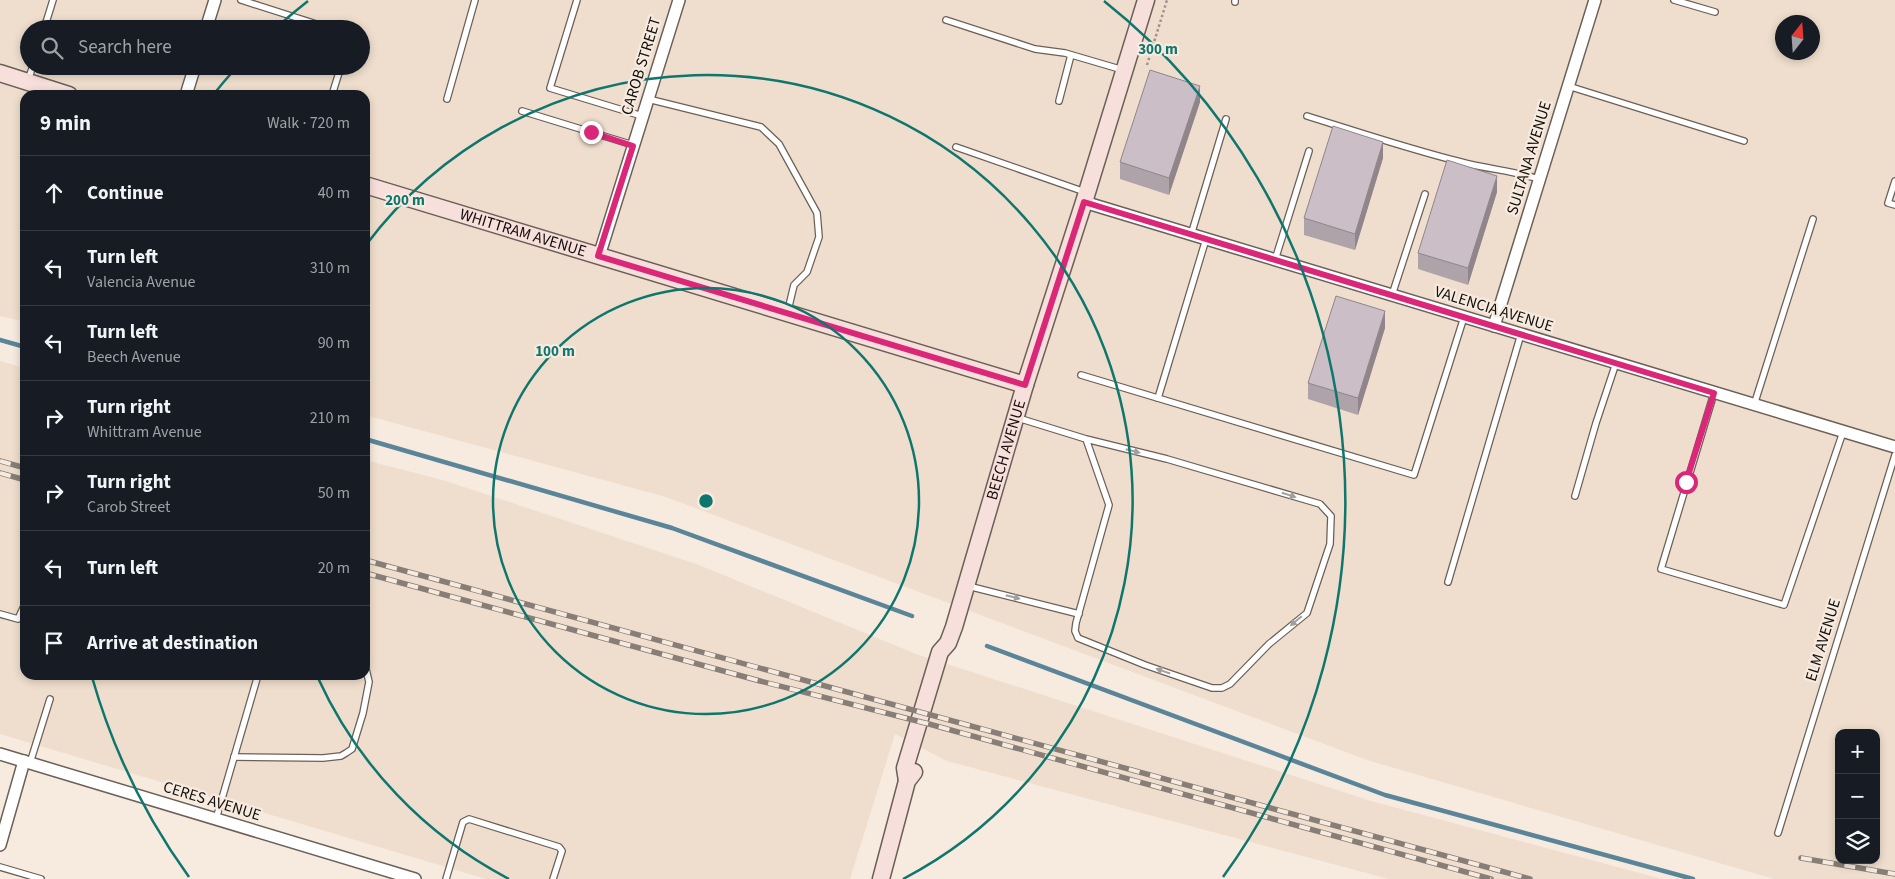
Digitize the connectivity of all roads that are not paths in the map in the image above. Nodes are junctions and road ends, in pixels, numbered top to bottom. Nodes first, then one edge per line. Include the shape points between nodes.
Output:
1 (54, 0) edge
2 (215, 0) edge
3 (241, 0) edge
4 (476, 0) edge
5 (577, 0) edge
6 (679, 0) edge
7 (1146, 0) edge
8 (1595, 0) edge
9 (1674, 0) edge
10 (1715, 12) dead end
11 (47, 20) edge
12 (209, 20) edge
13 (304, 20) edge
14 (946, 20) dead end
15 (1071, 55) junction
16 (1124, 71) junction
17 (0, 74) edge
18 (35, 75) edge
19 (192, 75) edge
20 (338, 75) edge
21 (1568, 86) junction
22 (37, 88) edge
23 (187, 90) edge
24 (334, 90) edge
25 (447, 99) dead end
26 (648, 99) junction
27 (1059, 101) dead end
28 (522, 111) dead end
29 (642, 116) junction
30 (1307, 116) dead end
31 (1226, 119) dead end
32 (1744, 141) dead end
33 (633, 146) junction
34 (956, 147) dead end
35 (1309, 150) dead end
36 (1539, 179) junction
37 (1895, 181) edge
38 (370, 187) edge
39 (1425, 194) dead end
40 (1086, 198) junction
41 (1895, 205) edge
42 (1813, 219) dead end
43 (1191, 235) junction
44 (1206, 239) junction
45 (598, 256) junction
46 (1276, 260) junction
47 (1392, 295) junction
48 (788, 313) junction
49 (1464, 317) junction
50 (1494, 326) junction
51 (1521, 334) junction
52 (1616, 363) junction
53 (1081, 374) dead end
54 (1025, 385) junction
55 (1714, 393) junction
56 (1158, 398) junction
57 (1754, 405) junction
58 (1016, 418) junction
59 (1843, 432) junction
60 (1086, 439) junction
61 (1895, 447) edge
62 (1895, 455) edge
63 (1575, 496) dead end
64 (1448, 582) dead end
65 (966, 586) junction
66 (0, 614) edge
67 (1079, 614) junction
68 (20, 615) edge
69 (257, 680) edge
70 (369, 680) edge
71 (50, 699) dead end
72 (0, 754) edge
73 (234, 757) junction
74 (27, 762) junction
75 (216, 819) junction
76 (1778, 833) dead end
77 (0, 845) edge
78 (0, 867) edge
79 (41, 879) edge
80 (415, 879) edge
81 (446, 879) edge
82 (553, 879) edge
83 (881, 879) edge

1 - 11 lane
2 - 12 street
3 - 13 lane
4 - 25 lane
5 - 29 lane via 550,88
6 - 26 street, CAROB STREET
7 - 16 main road, BEECH AVENUE
8 - 21 street, SULTANA AVENUE
9 - 10 lane
14 - 15 lane via 1035,49
15 - 16 lane
15 - 27 lane
16 - 40 main road, BEECH AVENUE
17 - 22 main road
18 - 22 lane
19 - 23 street
20 - 24 lane
21 - 32 lane
21 - 36 street, SULTANA AVENUE
26 - 29 street, CAROB STREET
26 - 48 lane via 761,127 779,144 817,213 819,237 807,272 794,285
28 - 33 lane
29 - 33 street, CAROB STREET
30 - 36 lane via 1460,162
31 - 43 lane
33 - 45 street, CAROB STREET
34 - 40 lane
35 - 46 lane
36 - 50 street, SULTANA AVENUE
37 - 41 lane via 1888,203
38 - 45 main road, WHITTRAM AVENUE
39 - 47 lane
40 - 43 street, VALENCIA AVENUE
40 - 54 main road, BEECH AVENUE
42 - 57 lane
43 - 44 street, VALENCIA AVENUE
44 - 46 street, VALENCIA AVENUE
44 - 56 lane
45 - 48 main road, WHITTRAM AVENUE
46 - 47 street, VALENCIA AVENUE
47 - 49 street, VALENCIA AVENUE
48 - 54 main road, WHITTRAM AVENUE
49 - 50 street, VALENCIA AVENUE
49 - 56 lane via 1414,475
50 - 51 street, VALENCIA AVENUE
51 - 52 street, VALENCIA AVENUE
51 - 64 lane
52 - 55 street, VALENCIA AVENUE
52 - 63 lane
53 - 56 lane
54 - 58 main road, BEECH AVENUE
55 - 57 street, VALENCIA AVENUE
55 - 59 lane via 1661,569 1784,604
57 - 59 street, VALENCIA AVENUE
58 - 60 lane
58 - 65 main road, BEECH AVENUE
59 - 61 street, VALENCIA AVENUE
60 - 67 lane via 1109,505
60 -> 67 lane via 1320,504 1331,516 1332,530 1307,613 1222,688 1212,688 1145,665 1078,638
62 - 76 lane, ELM AVENUE
65 -> 67 lane
65 - 83 main road, BEECH AVENUE via 948,643 949,654 932,715 914,773 908,781
66 - 68 lane via 18,619
69 - 73 lane
70 - 73 lane via 363,713 352,749 346,754 323,758
71 - 74 lane
72 - 74 street, CERES AVENUE
73 - 75 lane
74 - 75 street, CERES AVENUE
74 - 77 street
75 - 80 street, CERES AVENUE
78 - 79 lane
81 - 82 lane via 463,822 469,819 559,847 562,851

